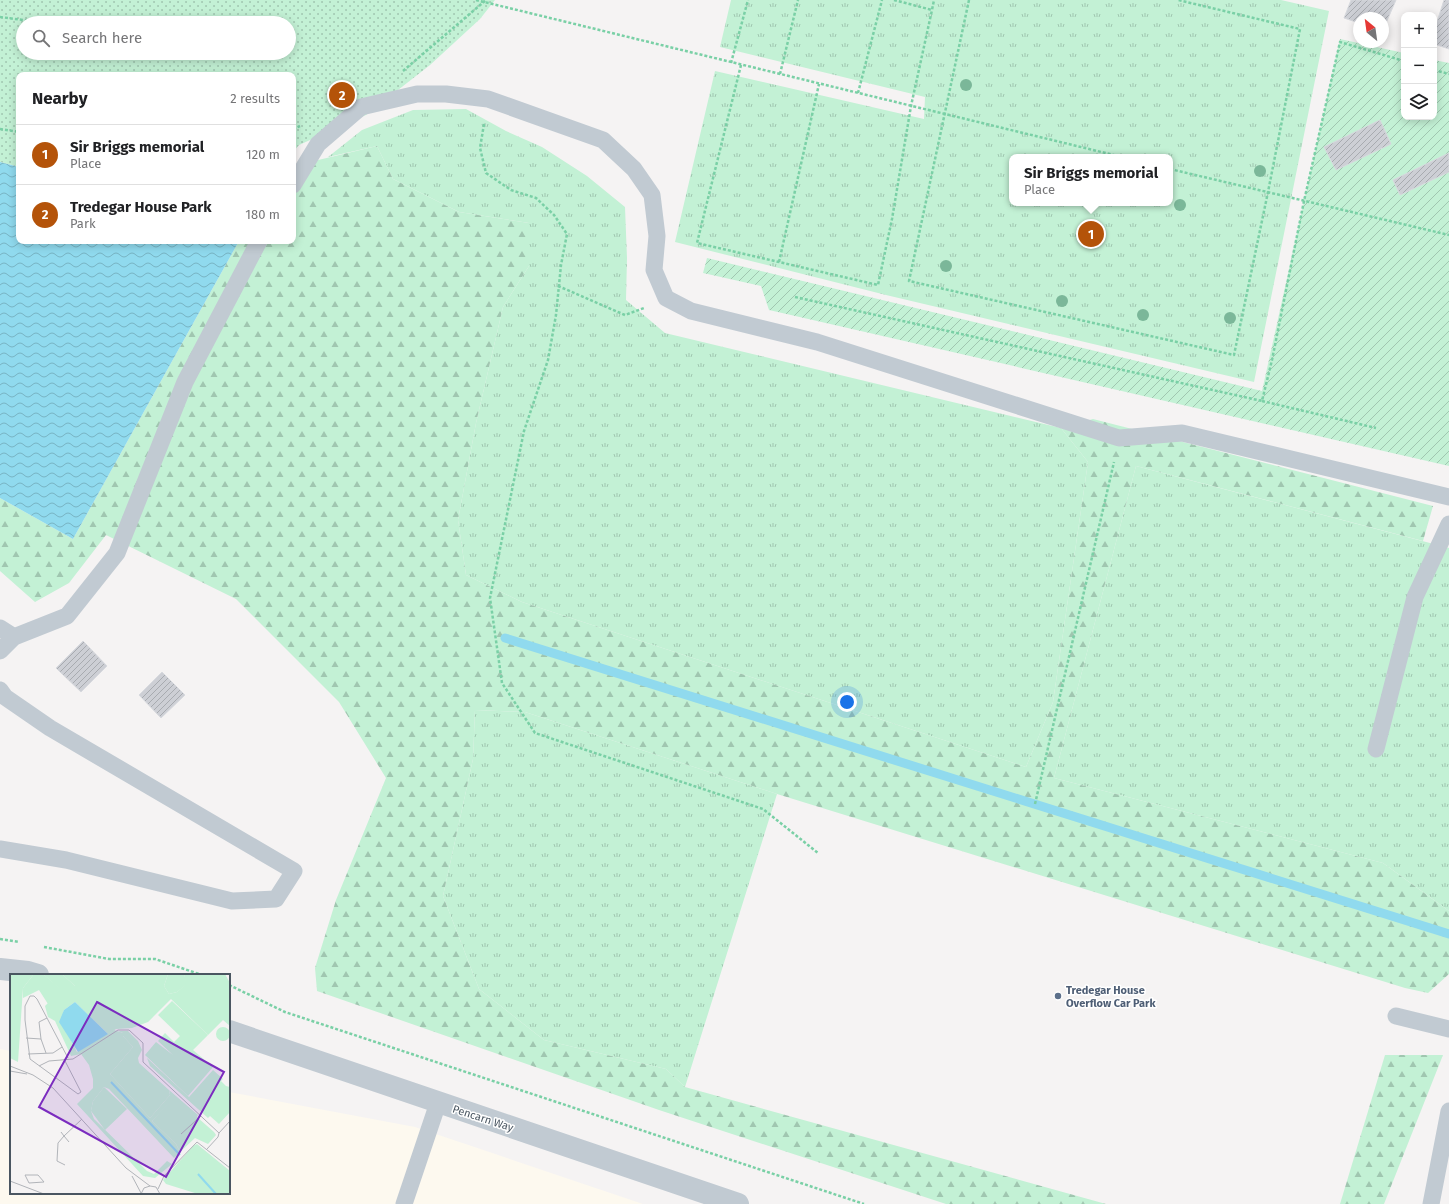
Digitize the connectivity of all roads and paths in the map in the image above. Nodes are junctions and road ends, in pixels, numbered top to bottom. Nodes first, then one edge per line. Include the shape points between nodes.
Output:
1 (476, 0) edge
2 (748, 0) edge
3 (798, 0) edge
4 (882, 0) edge
5 (894, 0) edge
6 (934, 0) edge
7 (969, 0) edge
8 (1178, 0) edge
9 (485, 1) edge
10 (932, 10) junction
11 (0, 17) edge
12 (16, 19) edge
13 (1401, 60) edge
14 (731, 63) junction
15 (741, 65) junction
16 (1437, 71) edge
17 (402, 72) dead end
18 (780, 74) junction
19 (1449, 74) edge
20 (819, 84) junction
21 (858, 93) junction
22 (488, 99) junction
23 (911, 106) junction
24 (944, 114) junction
25 (0, 129) edge
26 (16, 132) edge
27 (1110, 154) edge
28 (1173, 170) edge
29 (296, 180) edge
30 (1268, 192) junction
31 (1304, 201) junction
32 (1449, 235) edge
33 (257, 244) edge
34 (779, 262) junction
35 (558, 286) junction
36 (795, 297) dead end
37 (666, 298) junction
38 (1262, 401) junction
39 (1376, 428) dead end
40 (1119, 438) junction
41 (1449, 497) edge
42 (1449, 524) edge
43 (0, 628) edge
44 (14, 637) junction
45 (0, 651) edge
46 (0, 690) edge
47 (1376, 749) dead end
48 (1035, 804) dead end
49 (0, 849) edge
50 (818, 853) dead end
51 (0, 939) edge
52 (23, 943) dead end
53 (39, 946) dead end
54 (0, 969) edge
55 (35, 974) edge
56 (199, 974) edge
57 (230, 985) edge
58 (1396, 1016) dead end
59 (1449, 1029) edge
60 (230, 1031) edge
61 (438, 1103) junction
62 (1449, 1110) edge
63 (1430, 1202) edge
64 (404, 1204) edge
65 (738, 1204) edge
66 (864, 1204) edge

1 - 9 path
2 - 14 path
3 - 18 path
4 - 21 path
5 - 10 path
6 - 10 path
7 - 24 path
8 - 30 path via 1300,29
9 - 14 path
9 - 17 path
10 - 23 path
11 - 12 path
13 - 31 path via 1340,42
14 - 15 path
15 - 18 path
15 - 34 path via 698,243
16 - 19 path
18 - 20 path
20 - 21 path
20 - 34 path
21 - 23 path
22 - 29 lane via 446,94 417,94 361,107 318,144
22 - 35 path via 480,148 486,173 511,190 536,198 554,214 567,234
22 - 37 lane via 603,140 634,169 652,195 657,236 654,270
23 - 24 path
23 - 34 path via 878,285
24 - 27 path
24 - 30 path via 909,280 1234,355
25 - 26 path
28 - 30 path
30 - 31 path
31 - 32 path
31 - 38 path
33 - 44 lane via 185,382 117,553 66,616
35 - 37 path via 625,315
35 - 50 path via 548,360 524,431 490,598 502,684 536,733 763,809
36 - 38 path
37 - 40 lane via 691,311 816,342
38 - 39 path
40 - 41 lane via 1182,433
40 - 48 path
42 - 47 lane via 1415,597
43 - 44 lane
44 - 45 lane
46 - 49 lane via 5,697 50,728 294,871 276,899 232,901 66,860
51 - 52 path
53 - 56 path via 109,959 155,959
54 - 55 street
57 - 66 path via 285,1012
58 - 59 lane
60 - 61 street, Pencarn Way
61 - 64 lane
61 - 65 street, Pencarn Way
62 - 63 lane

